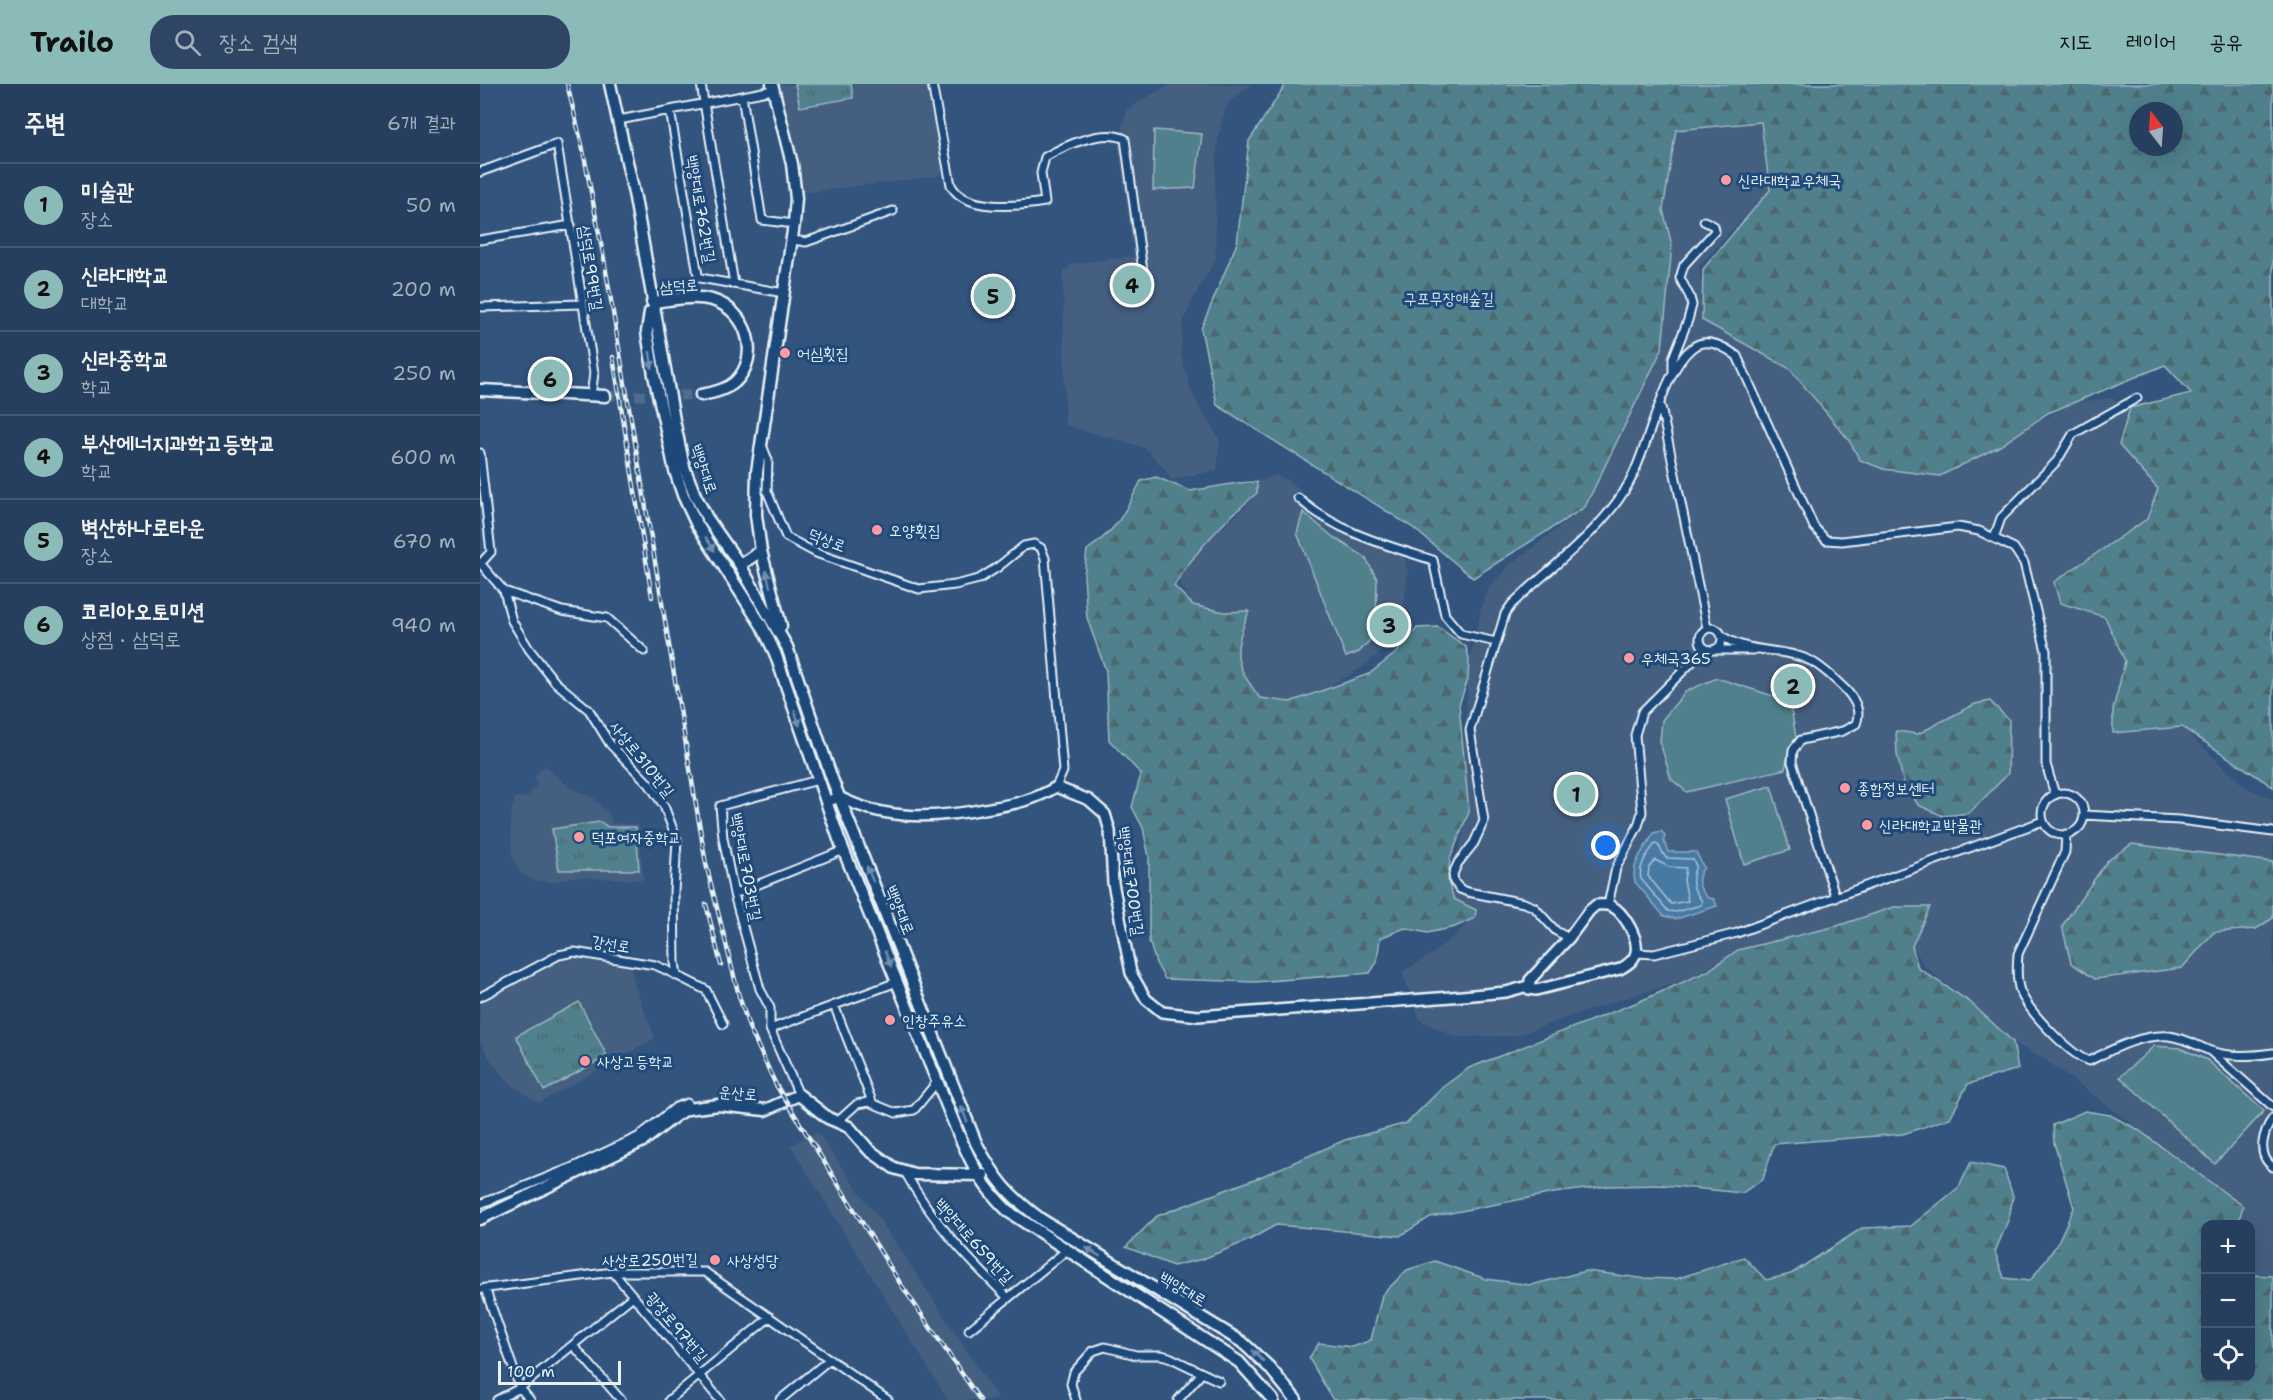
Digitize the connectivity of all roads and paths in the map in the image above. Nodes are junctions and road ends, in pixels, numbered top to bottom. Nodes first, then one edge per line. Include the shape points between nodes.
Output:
1 (610, 84) edge
2 (701, 84) edge
3 (932, 84) edge
4 (772, 87) edge
5 (742, 96) junction
6 (705, 103) junction
7 (670, 110) junction
8 (619, 120) junction
9 (480, 172) edge
10 (893, 212) dead end
11 (1704, 221) dead end
12 (794, 224) junction
13 (571, 225) junction
14 (480, 240) edge
15 (793, 240) junction
16 (734, 284) junction
17 (1145, 286) dead end
18 (784, 293) junction
19 (652, 302) junction
20 (582, 304) junction
21 (480, 307) edge
22 (1673, 371) junction
23 (480, 390) edge
24 (701, 395) tunnel mouth
25 (591, 396) junction
26 (605, 396) tunnel mouth
27 (2137, 398) dead end
28 (1660, 406) junction
29 (760, 443) junction
30 (480, 453) edge
31 (1298, 498) dead end
32 (1994, 538) junction
33 (761, 551) junction
34 (480, 563) edge
35 (740, 565) junction
36 (504, 591) junction
37 (1707, 628) junction
38 (1722, 636) junction
39 (1496, 642) junction
40 (787, 646) junction
41 (1705, 649) junction
42 (1758, 649) junction
43 (1714, 650) junction
44 (644, 651) dead end
45 (818, 780) junction
46 (1056, 787) junction
47 (2055, 795) junction
48 (839, 797) junction
49 (826, 802) junction
50 (2084, 815) junction
51 (2043, 821) junction
52 (2273, 832) edge
53 (2066, 834) junction
54 (844, 850) junction
55 (734, 894) junction
56 (1836, 898) junction
57 (1608, 904) junction
58 (1569, 938) junction
59 (1636, 953) junction
60 (677, 975) junction
61 (897, 982) junction
62 (1528, 986) junction
63 (480, 997) edge
64 (834, 1005) junction
65 (723, 1024) dead end
66 (770, 1029) junction
67 (2210, 1051) junction
68 (2273, 1053) edge
69 (937, 1082) junction
70 (799, 1095) junction
71 (687, 1103) dead end
72 (873, 1104) junction
73 (2273, 1107) edge
74 (2273, 1118) edge
75 (837, 1122) junction
76 (2273, 1167) edge
77 (905, 1172) junction
78 (992, 1173) junction
79 (977, 1176) junction
80 (480, 1204) edge
81 (480, 1219) edge
82 (1067, 1250) junction
83 (614, 1272) junction
84 (482, 1288) edge
85 (633, 1296) junction
86 (1007, 1297) junction
87 (770, 1317) junction
88 (969, 1330) dead end
89 (573, 1345) junction
90 (830, 1359) junction
91 (1202, 1373) junction
92 (699, 1375) junction
93 (1219, 1381) dead end
94 (519, 1388) junction
95 (497, 1400) edge
96 (530, 1400) edge
97 (621, 1400) edge
98 (669, 1400) edge
99 (720, 1400) edge
100 (780, 1400) edge
101 (888, 1400) edge
102 (1076, 1400) edge
103 (1178, 1400) edge
104 (1273, 1400) edge
105 (1296, 1400) edge

1 - 8 main road, 백양대로
2 - 6 street, 백양대로762번길
3 - 17 street via 951,185 957,196 975,203 1045,202 1041,173 1045,157 1076,143 1112,136 1125,139
4 - 5 street
4 - 12 main road, 덕상로 via 792,164
5 - 6 street
5 - 12 street via 762,220
6 - 7 street
6 - 16 street, 백양대로762번길
7 - 8 street
7 - 16 street, 백양대로762번길 via 698,275
8 - 19 main road, 백양대로
9 - 13 street, 삼덕로99번길 via 557,144
10 - 15 street via 806,242
11 - 22 street via 1714,226 1714,231 1684,265 1680,278 1692,305 1673,358
12 - 15 main road, 덕상로
13 - 14 street
13 - 20 street, 삼덕로99번길
15 - 18 main road, 덕상로
16 - 18 street, 백양대로762번길
18 - 29 main road, 덕상로
19 - 24 main road, 삼덕로 via 710,299 728,308 744,326 749,347 744,370 729,386
19 - 35 main road, 백양대로 via 684,467 707,518
19 -> 45 main road, 백양대로 via 647,332 683,495 775,653
20 - 21 street
20 - 25 street, 삼덕로99번길 via 594,373
22 - 28 street
22 - 32 street via 1695,346 1706,342 1725,347 1737,356 1814,527 1826,540 1842,542 1958,526
23 - 25 main road
25 - 26 main road
27 - 32 street via 2073,434 2057,461 2001,518
28 - 37 street
28 - 39 street via 1629,483 1614,507 1512,604 1504,614
29 - 33 main road, 덕상로 via 755,488
29 - 46 street, 덕상로 via 768,460 766,491 786,537 816,553 919,589 979,579 1024,546 1034,544 1041,548 1063,771
30 - 34 street via 491,552
31 - 39 street via 1338,526 1432,560 1445,615 1461,634
32 - 47 street via 2014,548 2024,563 2046,651 2046,764
33 - 35 main road
40 -> 33 main road, 덕상로
34 - 36 street, 사상로310번길
35 - 40 main road, 백양대로
36 - 44 street via 562,611 607,618
36 - 60 street, 사상로310번길 via 512,621 529,649 555,682 589,710 610,744 649,784 664,806 677,840
37 - 38 street via 1716,629
37 - 41 street via 1699,638
38 - 42 street
38 - 43 street via 1721,644
39 - 58 street via 1470,730 1484,821 1474,843 1458,863 1454,882 1468,892 1534,906 1556,932
40 - 48 main road, 백양대로
41 - 43 street
41 - 57 street via 1642,712 1635,735 1642,812 1616,867
42 - 43 street
42 - 56 street via 1811,661 1855,700 1860,714 1856,724 1843,731 1801,740 1793,750 1792,762
45 - 49 main road, 백양대로
45 - 55 street, 백양대로703번길 via 720,806
46 - 48 street via 1040,798 950,816 891,814 856,806
46 - 62 street, 백양대로700번길 via 1089,800 1105,814 1110,831 1113,883 1131,973 1146,999 1162,1012 1198,1016 1506,992
47 - 50 street via 2072,795
47 - 51 street via 2044,806
48 - 49 street
78 -> 48 main road, 백양대로 via 976,1143
49 - 54 main road, 백양대로
50 - 52 street via 2180,820
50 - 53 street via 2077,829
51 - 53 street via 2054,833
51 - 56 street
53 - 67 street via 2065,852 2018,954 2019,988 2025,1002 2067,1048 2078,1058 2089,1061 2145,1038 2166,1036 2188,1040
54 - 55 street
54 -> 61 main road, 백양대로
55 - 66 street, 백양대로703번길 via 760,989 770,1008
56 - 59 street via 1737,933 1654,954
57 - 58 street via 1589,910
57 - 59 street via 1627,925 1636,942
58 - 62 street
59 - 62 street, 백양대로700번길 via 1620,969 1536,990
60 - 63 street, 강선로 via 655,965 574,952 559,955
60 - 65 street, 강선로 via 706,990
61 - 64 street
61 - 69 main road, 백양대로
64 - 66 street
64 - 72 street
66 - 70 street, 백양대로703번길
67 - 68 street via 2240,1056
67 - 73 street
69 - 72 street via 914,1110 896,1113
69 - 79 main road, 백양대로
70 - 75 main road
70 - 81 main road, 운산로 via 765,1110 719,1105 687,1109 644,1141
71 - 80 street via 675,1107 638,1137
72 - 75 street via 857,1104
74 - 76 street via 2264,1132 2263,1143 2264,1158
75 - 77 main road via 849,1127 880,1159
77 - 79 main road
77 - 86 street, 백양대로659번길 via 930,1214
78 - 79 main road
105 -> 78 main road, 백양대로 via 1242,1342 1042,1220 1015,1200
79 - 82 main road, 백양대로 via 1009,1212
82 - 86 street, 백양대로659번길
82 - 104 main road, 백양대로 via 1239,1362
83 - 84 street, 사상로250번길
83 - 85 street, 광장로97번길
83 - 87 street, 사상로250번길 via 705,1272
84 - 94 street
85 - 89 street
85 - 92 street, 광장로97번길
86 - 88 street, 백양대로659번길
87 - 90 street, 사상로250번길
87 - 92 street
89 - 94 street
89 - 97 street
90 - 100 street
90 - 101 street, 사상로250번길
91 - 93 street
91 - 102 street via 1161,1355 1136,1355 1105,1347 1090,1353 1074,1372 1071,1384
91 - 103 street
92 - 98 street
92 - 99 street, 광장로97번길
94 - 95 street
94 - 96 street

